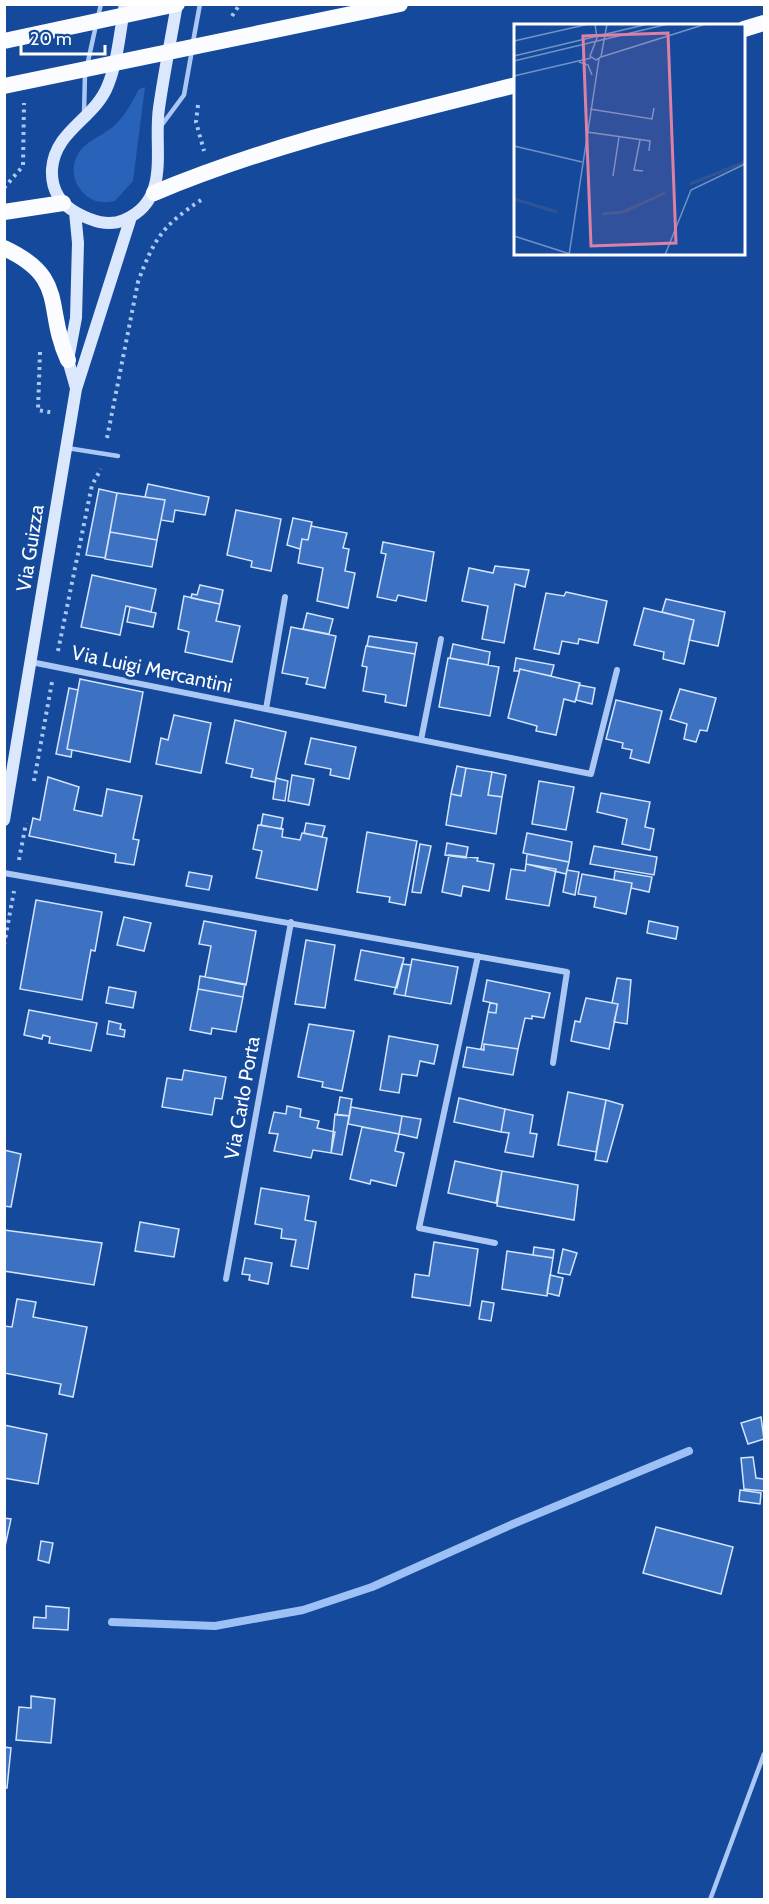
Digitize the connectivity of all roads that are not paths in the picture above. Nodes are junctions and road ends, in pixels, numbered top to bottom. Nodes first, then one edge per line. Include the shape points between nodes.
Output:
1 (100, 4) edge
2 (125, 4) edge
3 (177, 4) edge
4 (200, 4) edge
5 (400, 4) edge
6 (765, 23) edge
7 (745, 29) edge
8 (4, 41) edge
9 (4, 86) edge
10 (514, 86) edge
11 (84, 117) junction
12 (157, 131) junction
13 (154, 193) junction
14 (69, 208) junction
15 (4, 212) edge
16 (131, 217) junction
17 (4, 248) edge
18 (68, 360) junction
19 (76, 389) junction
20 (67, 448) junction
21 (118, 456) dead end
22 (285, 597) dead end
23 (441, 639) dead end
24 (31, 662) junction
25 (617, 670) dead end
26 (266, 709) junction
27 (421, 740) junction
28 (4, 820) edge
29 (4, 873) edge
30 (291, 922) junction
31 (478, 956) junction
32 (553, 1064) dead end
33 (495, 1243) dead end
34 (226, 1280) dead end
35 (765, 1754) edge
36 (710, 1899) edge

1 - 11 lane via 83,83
2 - 11 main road, Via Guizza via 108,85 92,112
3 - 8 highway, bridge
3 - 12 main road
4 - 12 lane via 184,95
5 - 9 highway, bridge
6 - 7 highway
10 - 13 highway via 243,157
11 - 14 main road, Via Guizza via 56,148 52,182
12 - 13 main road
13 - 16 main road, Via Guizza via 145,207
14 - 15 highway
14 - 16 main road via 105,223
14 - 18 main road, Via Guizza via 78,243 76,318
16 - 19 main road, Via Guizza
17 - 18 highway via 34,264 46,280 53,296 58,338
18 - 19 main road, Via Guizza
19 - 20 main road, Via Guizza
20 - 21 lane
20 - 24 main road, Via Guizza
22 - 26 street
23 - 27 street
24 - 26 street, Via Luigi Mercantini
24 - 28 main road, Via Guizza
25 - 27 street, Via Luigi Mercantini via 591,774
26 - 27 street, Via Luigi Mercantini
29 - 30 street
30 - 31 street
30 - 34 street, Via Carlo Porta
31 - 32 street via 567,972
31 - 33 street via 419,1228
35 - 36 lane

